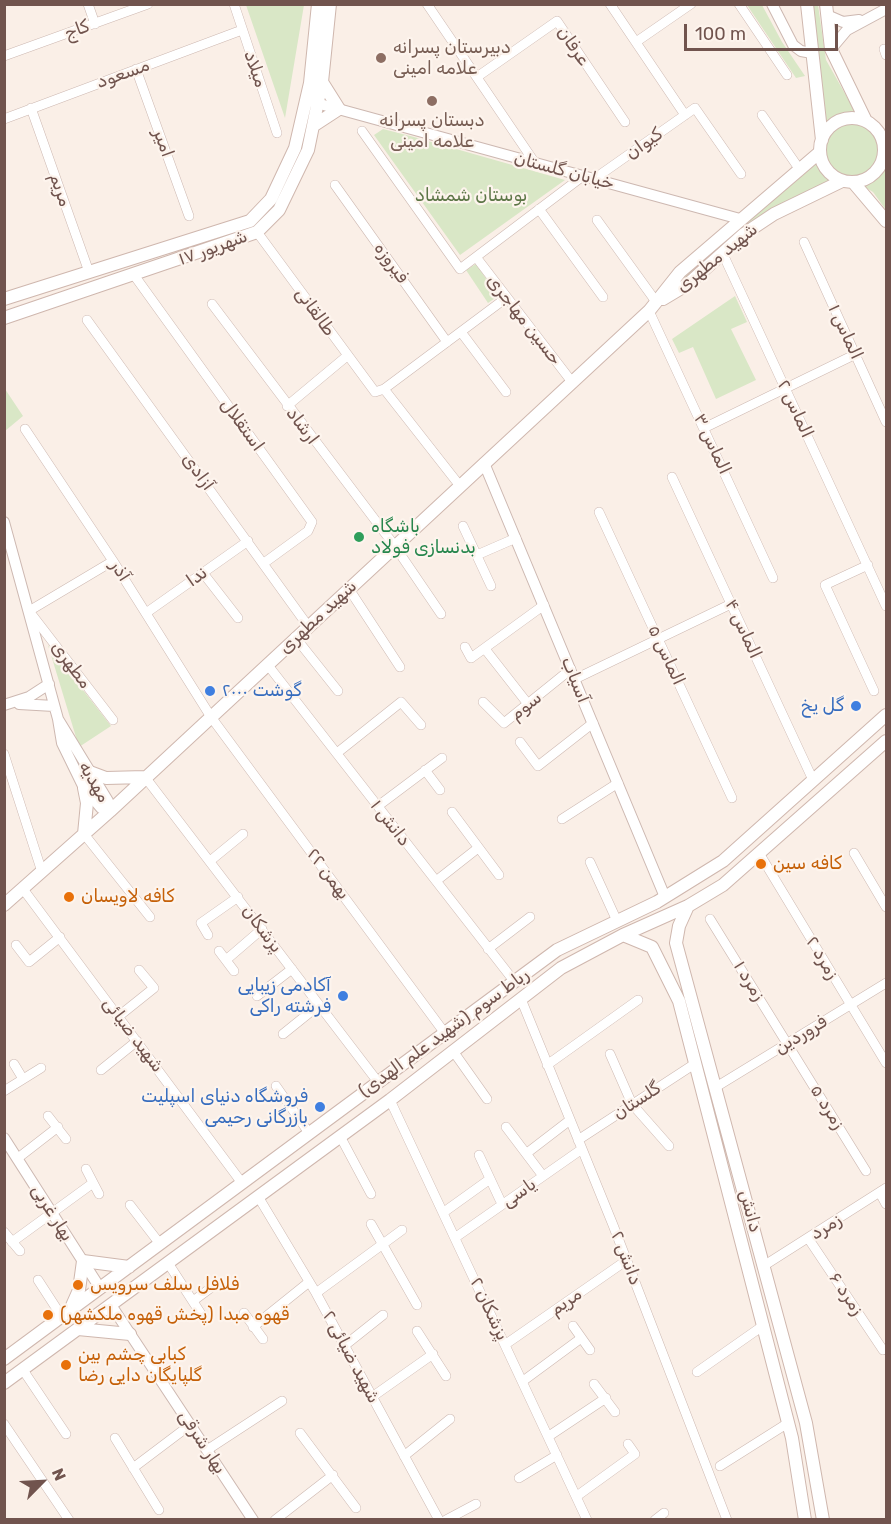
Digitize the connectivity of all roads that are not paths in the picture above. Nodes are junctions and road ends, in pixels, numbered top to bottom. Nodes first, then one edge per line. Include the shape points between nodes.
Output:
1 (88, 4) edge
2 (148, 4) edge
3 (234, 4) edge
4 (318, 4) edge
5 (330, 4) edge
6 (440, 4) edge
7 (610, 4) edge
8 (691, 4) edge
9 (739, 4) edge
10 (772, 4) edge
11 (807, 4) edge
12 (430, 8) edge
13 (886, 9) edge
14 (826, 10) edge
15 (862, 20) junction
16 (95, 24) junction
17 (242, 30) junction
18 (636, 42) junction
19 (831, 49) junction
20 (812, 53) junction
21 (4, 56) edge
22 (136, 69) junction
23 (787, 75) dead end
24 (477, 77) junction
25 (322, 82) junction
26 (312, 102) junction
27 (31, 108) junction
28 (339, 109) junction
29 (685, 115) junction
30 (762, 116) dead end
31 (4, 119) edge
32 (866, 121) junction
33 (625, 122) dead end
34 (313, 126) junction
35 (362, 131) dead end
36 (277, 133) dead end
37 (821, 146) junction
38 (885, 157) edge
39 (535, 163) junction
40 (800, 170) junction
41 (741, 174) dead end
42 (589, 177) junction
43 (848, 182) junction
44 (335, 185) dead end
45 (539, 209) junction
46 (189, 216) dead end
47 (740, 219) junction
48 (597, 220) dead end
49 (886, 221) edge
50 (256, 232) junction
51 (804, 243) dead end
52 (722, 252) junction
53 (476, 257) junction
54 (89, 272) junction
55 (134, 275) junction
56 (603, 297) dead end
57 (4, 298) edge
58 (506, 298) junction
59 (212, 304) dead end
60 (653, 307) junction
61 (4, 318) edge
62 (87, 320) dead end
63 (461, 332) junction
64 (447, 342) junction
65 (856, 354) junction
66 (347, 356) junction
67 (572, 382) junction
68 (786, 388) junction
69 (380, 391) junction
70 (507, 392) dead end
71 (287, 406) junction
72 (886, 422) edge
73 (704, 428) junction
74 (25, 429) dead end
75 (484, 463) junction
76 (672, 477) dead end
77 (460, 486) junction
78 (599, 512) dead end
79 (4, 522) edge
80 (464, 526) dead end
81 (516, 538) junction
82 (248, 541) junction
83 (394, 545) junction
84 (477, 555) junction
85 (113, 561) junction
86 (264, 563) junction
87 (868, 565) junction
88 (202, 573) junction
89 (773, 578) dead end
90 (492, 586) dead end
91 (348, 589) junction
92 (731, 604) junction
93 (544, 605) junction
94 (886, 606) edge
95 (29, 611) junction
96 (146, 613) junction
97 (441, 615) dead end
98 (238, 618) dead end
99 (308, 626) junction
100 (295, 638) junction
101 (658, 639) junction
102 (465, 647) dead end
103 (485, 649) junction
104 (267, 664) junction
105 (400, 667) dead end
106 (573, 674) junction
107 (49, 684) junction
108 (338, 691) dead end
109 (874, 691) dead end
110 (483, 702) dead end
111 (528, 704) junction
112 (7, 705) edge
113 (54, 706) junction
114 (886, 715) edge
115 (210, 717) junction
116 (58, 719) junction
117 (113, 720) dead end
118 (593, 723) junction
119 (421, 724) dead end
120 (886, 741) edge
121 (520, 742) dead end
122 (337, 753) junction
123 (4, 754) edge
124 (442, 758) dead end
125 (425, 770) junction
126 (90, 772) junction
127 (145, 777) junction
128 (813, 780) junction
129 (618, 783) junction
130 (84, 788) junction
131 (440, 790) dead end
132 (732, 798) dead end
133 (378, 806) junction
134 (110, 811) junction
135 (453, 812) dead end
136 (562, 819) dead end
137 (84, 834) junction
138 (243, 834) dead end
139 (478, 848) junction
140 (759, 853) junction
141 (854, 853) dead end
142 (210, 861) junction
143 (590, 862) dead end
144 (42, 872) junction
145 (499, 875) dead end
146 (436, 881) junction
147 (23, 889) junction
148 (238, 897) junction
149 (665, 897) junction
150 (4, 905) edge
151 (688, 906) junction
152 (886, 907) edge
153 (150, 917) dead end
154 (530, 917) dead end
155 (710, 919) dead end
156 (617, 921) junction
157 (262, 929) junction
158 (208, 935) dead end
159 (623, 935) junction
160 (60, 938) junction
161 (16, 945) dead end
162 (488, 949) junction
163 (219, 951) dead end
164 (681, 958) junction
165 (226, 960) junction
166 (662, 963) junction
167 (292, 969) junction
168 (139, 970) dead end
169 (234, 971) dead end
170 (514, 981) junction
171 (886, 983) edge
172 (257, 996) dead end
173 (521, 999) junction
174 (638, 1000) dead end
175 (319, 1005) junction
176 (851, 1005) junction
177 (119, 1017) junction
178 (444, 1032) junction
179 (283, 1034) dead end
180 (137, 1041) junction
181 (788, 1044) junction
182 (453, 1051) junction
183 (610, 1054) dead end
184 (696, 1063) junction
185 (886, 1063) edge
186 (14, 1064) dead end
187 (547, 1065) junction
188 (41, 1068) dead end
189 (101, 1070) dead end
190 (23, 1079) junction
191 (378, 1082) junction
192 (276, 1086) dead end
193 (716, 1087) junction
194 (4, 1091) edge
195 (361, 1095) junction
196 (487, 1099) dead end
197 (390, 1100) junction
198 (632, 1104) junction
199 (48, 1116) dead end
200 (570, 1120) junction
201 (506, 1126) dead end
202 (58, 1127) junction
203 (305, 1136) junction
204 (340, 1136) junction
205 (4, 1138) edge
206 (66, 1138) dead end
207 (580, 1144) junction
208 (669, 1146) dead end
209 (8, 1151) edge
210 (527, 1153) junction
211 (479, 1155) dead end
212 (18, 1158) junction
213 (86, 1169) dead end
214 (866, 1171) dead end
215 (290, 1173) junction
216 (543, 1176) junction
217 (490, 1179) junction
218 (93, 1183) junction
219 (242, 1183) junction
220 (883, 1191) edge
221 (99, 1194) dead end
222 (371, 1194) dead end
223 (259, 1198) junction
224 (500, 1200) dead end
225 (886, 1204) edge
226 (130, 1205) dead end
227 (52, 1212) junction
228 (444, 1212) junction
229 (371, 1224) dead end
230 (402, 1230) dead end
231 (4, 1232) edge
232 (456, 1237) junction
233 (808, 1238) junction
234 (12, 1242) junction
235 (160, 1244) junction
236 (382, 1245) junction
237 (20, 1251) dead end
238 (627, 1260) junction
239 (83, 1261) junction
240 (168, 1263) junction
241 (765, 1265) junction
242 (129, 1267) junction
243 (38, 1280) dead end
244 (309, 1282) junction
245 (216, 1284) dead end
246 (100, 1288) junction
247 (316, 1293) junction
248 (193, 1301) junction
249 (111, 1305) junction
250 (417, 1305) dead end
251 (66, 1313) junction
252 (244, 1313) dead end
253 (383, 1315) dead end
254 (203, 1317) dead end
255 (764, 1325) junction
256 (573, 1326) dead end
257 (253, 1327) junction
258 (78, 1329) junction
259 (417, 1331) dead end
260 (130, 1334) junction
261 (263, 1339) dead end
262 (580, 1339) junction
263 (506, 1344) junction
264 (344, 1346) junction
265 (590, 1350) dead end
266 (883, 1350) dead end
267 (7, 1352) edge
268 (433, 1354) junction
269 (23, 1370) junction
270 (697, 1372) dead end
271 (446, 1376) dead end
272 (523, 1381) junction
273 (4, 1383) edge
274 (594, 1384) dead end
275 (372, 1397) junction
276 (606, 1398) junction
277 (282, 1401) dead end
278 (615, 1412) dead end
279 (450, 1419) dead end
280 (788, 1423) junction
281 (4, 1424) edge
282 (190, 1425) junction
283 (300, 1433) dead end
284 (66, 1434) dead end
285 (549, 1436) junction
286 (115, 1438) dead end
287 (628, 1444) dead end
288 (207, 1450) junction
289 (557, 1455) junction
290 (404, 1456) junction
291 (720, 1466) dead end
292 (133, 1468) junction
293 (333, 1475) junction
294 (519, 1478) dead end
295 (577, 1496) junction
296 (476, 1503) dead end
297 (357, 1508) dead end
298 (159, 1510) dead end
299 (664, 1513) dead end
300 (69, 1520) edge
301 (253, 1520) edge
302 (275, 1520) edge
303 (439, 1520) edge
304 (446, 1520) edge
305 (587, 1520) edge
306 (655, 1520) edge
307 (727, 1520) edge
308 (805, 1520) edge
309 (823, 1520) edge

1 - 16 street
2 - 16 street, کاج
3 - 17 street, میلاد
4 - 26 main road, ۱۷ شهریور
5 - 25 main road, ۱۷ شهریور
6 - 12 street
7 - 18 street
8 - 18 street
9 - 23 street
10 - 20 street via 793,45
11 - 20 main road
12 - 24 street
13 - 15 street
14 - 15 street via 843,22
14 - 19 main road
15 - 19 street
16 - 21 street, کاج
17 - 22 street, مسعود
17 - 36 street, میلاد
18 - 29 street
19 - 32 main road
20 - 37 main road
22 - 27 street, مسعود
22 - 46 street, امیر
24 - 33 street, عرفان via 556,21
24 - 39 street
25 - 26 main road, ۱۷ شهریور
25 - 28 main road
26 - 28 street, خیابان گلستان
26 - 34 main road, ۱۷ شهریور
26 - 54 main road, ۱۷ شهریور via 271,199 250,220
27 - 31 street, مسعود
27 - 54 street, مریم
28 - 34 main road
28 - 39 street, خیابان گلستان
29 - 41 street, کیوان via 694,108
29 - 42 street, کیوان
30 - 40 street
32 - 37 main road via 845,118 835,123
32 - 38 main road via 880,134
34 - 50 main road, ۱۷ شهریور via 308,150 279,210
35 - 53 street, کیوان via 460,269
37 - 40 main road, شهید مطهری
37 - 43 main road via 827,170
38 - 43 main road via 871,177
39 - 42 street, خیابان گلستان
40 - 47 main road, شهید مطهری
42 - 45 street, کیوان
42 - 47 street, خیابان گلستان
43 - 49 main road
43 - 52 main road, شهید مطهری via 774,214
44 - 64 street, فیروزه
45 - 53 street, کیوان
45 - 56 street
47 - 60 main road, شهید مطهری via 680,272
48 - 60 street, الماس ۳
50 - 55 main road, ۱۷ شهریور
50 - 66 street, طالقانی
51 - 65 street, الماس ۱
52 - 60 main road, شهید مطهری via 688,284
52 - 68 street, الماس ۲
53 - 58 street, حسین مهاجری
54 - 57 main road, ۱۷ شهریور
55 - 61 main road, ۱۷ شهریور
55 - 86 street, استقلال via 312,522 308,531
58 - 63 street
58 - 67 street, حسین مهاجری
59 - 71 street, ارشاد
60 - 67 main road, شهید مطهری
60 - 73 street, الماس ۳
62 - 82 street, آزادی
63 - 64 street
63 - 70 street
64 - 69 street
65 - 68 street
65 - 72 street, الماس ۱
66 - 69 street, طالقانی
66 - 71 street
67 - 75 main road, شهید مطهری
68 - 73 street
68 - 87 street, الماس ۲
69 - 77 street, طالقانی
71 - 83 street, ارشاد
73 - 89 street, الماس ۳
74 - 85 street, آذر
75 - 77 main road, شهید مطهری
75 - 81 street, آسیاب
76 - 92 street, الماس ۴
77 - 83 main road, شهید مطهری
78 - 101 street, الماس ۵
79 - 95 street, مهدیه
80 - 84 street
81 - 84 street
81 - 93 street, آسیاب
82 - 86 street, آزادی
82 - 88 street, ندا
83 - 91 main road, شهید مطهری
83 - 97 street, ارشاد
84 - 90 street
85 - 95 street
85 - 96 street, آذر
86 - 99 street, آزادی
87 - 94 street, الماس ۲
87 - 109 street via 825,585
88 - 96 street, ندا
88 - 98 street
91 - 99 main road, شهید مطهری
91 - 105 street
92 - 101 street, سوم
92 - 128 street, الماس ۴
93 - 103 street
93 - 106 street, آسیاب
95 - 107 street, مهدیه
95 - 117 street, مطهری
96 - 115 street, آذر
99 - 100 main road, شهید مطهری
100 - 104 main road, شهید مطهری
100 - 108 street
101 - 106 street, سوم
101 - 132 street, الماس ۵
102 - 103 street via 471,658
103 - 111 street
104 - 115 main road, شهید مطهری
104 - 122 street, دانش ۱
106 - 111 street, سوم
106 - 118 street, آسیاب
107 - 112 street
107 - 113 street, مهدیه
110 - 111 street, سوم via 504,723
112 - 113 street
113 - 116 street, مهدیه
114 - 128 main road, رباط سوم (شهید علم الهدی)
115 - 127 main road, شهید مطهری
115 - 178 street, ۲۲ بهمن
116 - 126 street, مهدیه
116 - 130 street, مهدیه via 62,743
118 - 121 street via 538,766
118 - 129 street, آسیاب
119 - 122 street via 401,702
120 - 140 main road, رباط سوم (شهید علم الهدی)
122 - 133 street, دانش ۱
123 - 144 street
124 - 125 street
125 - 131 street
125 - 133 street
126 - 127 main road via 106,778
126 - 134 street, مهدیه
127 - 134 main road, شهید مطهری
127 - 142 street, پزشکان
128 - 149 main road, رباط سوم (شهید علم الهدی) via 723,861
129 - 136 street
129 - 149 street, آسیاب
130 - 134 street, مهدیه via 101,808
130 - 137 main road
133 - 146 street, دانش ۱
134 - 137 main road, شهید مطهری
135 - 139 street
137 - 144 main road, شهید مطهری
137 - 153 street
138 - 142 street
139 - 145 street
139 - 146 street
140 - 151 main road, رباط سوم (شهید علم الهدی) via 723,885
140 - 176 street, زمرد ۲
141 - 152 street
142 - 148 street, پزشکان
143 - 156 street
144 - 147 main road, شهید مطهری
146 - 162 street, دانش ۱
147 - 150 main road, شهید مطهری
147 - 160 street, شهید ضیائی
148 - 157 street, پزشکان
148 - 158 street via 201,923
149 - 156 main road, رباط سوم (شهید علم الهدی)
151 - 159 main road, رباط سوم (شهید علم الهدی)
151 - 164 main road, دانش via 676,943
154 - 162 street
155 - 181 street, زمرد ۱
156 - 170 main road, رباط سوم (شهید علم الهدی) via 557,950
157 - 165 street
157 - 167 street, پزشکان
159 - 166 main road, دانش via 652,947
159 - 173 main road, رباط سوم (شهید علم الهدی) via 561,968
160 - 161 street via 29,962
160 - 177 street, شهید ضیائی
162 - 170 street, دانش ۱
163 - 165 street
164 - 166 main road via 674,955
164 - 193 main road, دانش
165 - 169 street
166 - 184 main road, دانش via 679,1001
167 - 172 street
167 - 175 street, پزشکان
168 - 177 street via 154,988
170 - 178 main road, رباط سوم (شهید علم الهدی)
171 - 176 street, فروردین
173 - 182 main road, رباط سوم (شهید علم الهدی)
173 - 187 street, دانش ۲
174 - 187 street
175 - 179 street
175 - 191 street, پزشکان
176 - 181 street, فروردین
176 - 185 street, زمرد ۲
177 - 180 street, شهید ضیائی
178 - 191 main road, رباط سوم (شهید علم الهدی)
180 - 189 street
180 - 219 street, شهید ضیائی
181 - 193 street, فروردین
181 - 214 street, زمرد ۵
182 - 196 street
182 - 197 main road, رباط سوم (شهید علم الهدی)
183 - 198 street
184 - 198 street, گلستان
184 - 255 main road, دانش
186 - 190 street
187 - 200 street, دانش ۲
188 - 190 street
190 - 194 street
191 - 195 main road, رباط سوم (شهید علم الهدی)
192 - 203 street
193 - 241 main road, دانش
195 - 203 main road, رباط سوم (شهید علم الهدی)
195 - 204 main road via 361,1102 326,1130
197 - 204 main road, رباط سوم (شهید علم الهدی)
197 - 228 street, پزشکان ۲
198 - 207 street, گلستان
198 - 208 street
199 - 202 street
200 - 207 street, دانش ۲
200 - 210 street
201 - 210 street
202 - 206 street
202 - 212 street
203 - 215 main road via 304,1155
203 - 219 main road, رباط سوم (شهید علم الهدی)
204 - 215 main road, رباط سوم (شهید علم الهدی)
204 - 222 street
205 - 209 street, بهار غربی
207 - 216 street, یاسی
207 - 238 street, دانش ۲
209 - 212 street, بهار غربی
210 - 216 street
211 - 217 street
212 - 227 street, بهار غربی
213 - 218 street
215 - 223 main road, رباط سوم (شهید علم الهدی)
216 - 232 street, یاسی
217 - 224 street
217 - 228 street
218 - 221 street
218 - 227 street
219 - 235 main road, رباط سوم (شهید علم الهدی)
220 - 225 street
220 - 233 street, زمرد
223 - 240 main road, رباط سوم (شهید علم الهدی)
223 - 244 street, شهید ضیائی ۲
226 - 235 street
227 - 234 street
227 - 239 street, بهار غربی
228 - 232 street, پزشکان ۲
229 - 236 street
230 - 236 street
231 - 234 street
232 - 263 street, پزشکان ۲
233 - 241 street, زمرد
233 - 266 street, زمرد ۶
234 - 237 street
235 - 242 main road, رباط سوم (شهید علم الهدی)
236 - 247 street
236 - 250 street
238 - 263 street, مریم
238 - 307 street, دانش ۲
239 - 242 main road
239 - 246 street, بهار غربی
239 - 251 main road via 79,1290
240 - 248 street
240 - 249 main road, رباط سوم (شهید علم الهدی)
241 - 309 main road, دانش via 806,1423
242 - 246 main road, رباط سوم (شهید علم الهدی)
243 - 251 street
244 - 247 street, شهید ضیائی ۲
244 - 257 street
245 - 248 street
246 - 249 main road
246 - 251 main road, رباط سوم (شهید علم الهدی)
247 - 264 street, شهید ضیائی ۲
248 - 254 street
249 - 258 main road, رباط سوم (شهید علم الهدی)
249 - 260 street, بهار شرقی
251 - 267 main road, رباط سوم (شهید علم الهدی)
252 - 257 street
253 - 264 street
255 - 270 street
255 - 280 main road, دانش
256 - 262 street
257 - 261 street
258 - 260 main road
258 - 269 main road, رباط سوم (شهید علم الهدی)
259 - 268 street
260 - 282 street, بهار شرقی
262 - 265 street
262 - 272 street
263 - 272 street, پزشکان ۲
264 - 275 street, شهید ضیائی ۲
268 - 271 street
268 - 275 street
269 - 273 main road, رباط سوم (شهید علم الهدی)
269 - 284 street
272 - 285 street, پزشکان ۲
274 - 276 street
275 - 290 street, شهید ضیائی ۲
276 - 278 street
276 - 285 street
277 - 288 street
279 - 290 street
280 - 291 street
280 - 308 main road, دانش
281 - 300 street
282 - 288 street, بهار شرقی
282 - 292 street
283 - 293 street
285 - 289 street, پزشکان ۲
286 - 292 street
287 - 295 street via 635,1454
288 - 301 street, بهار شرقی
289 - 294 street
289 - 295 street, پزشکان ۲
290 - 303 street, شهید ضیائی ۲
292 - 298 street
293 - 297 street
293 - 302 street
295 - 305 street, پزشکان ۲
296 - 304 street
299 - 306 street

